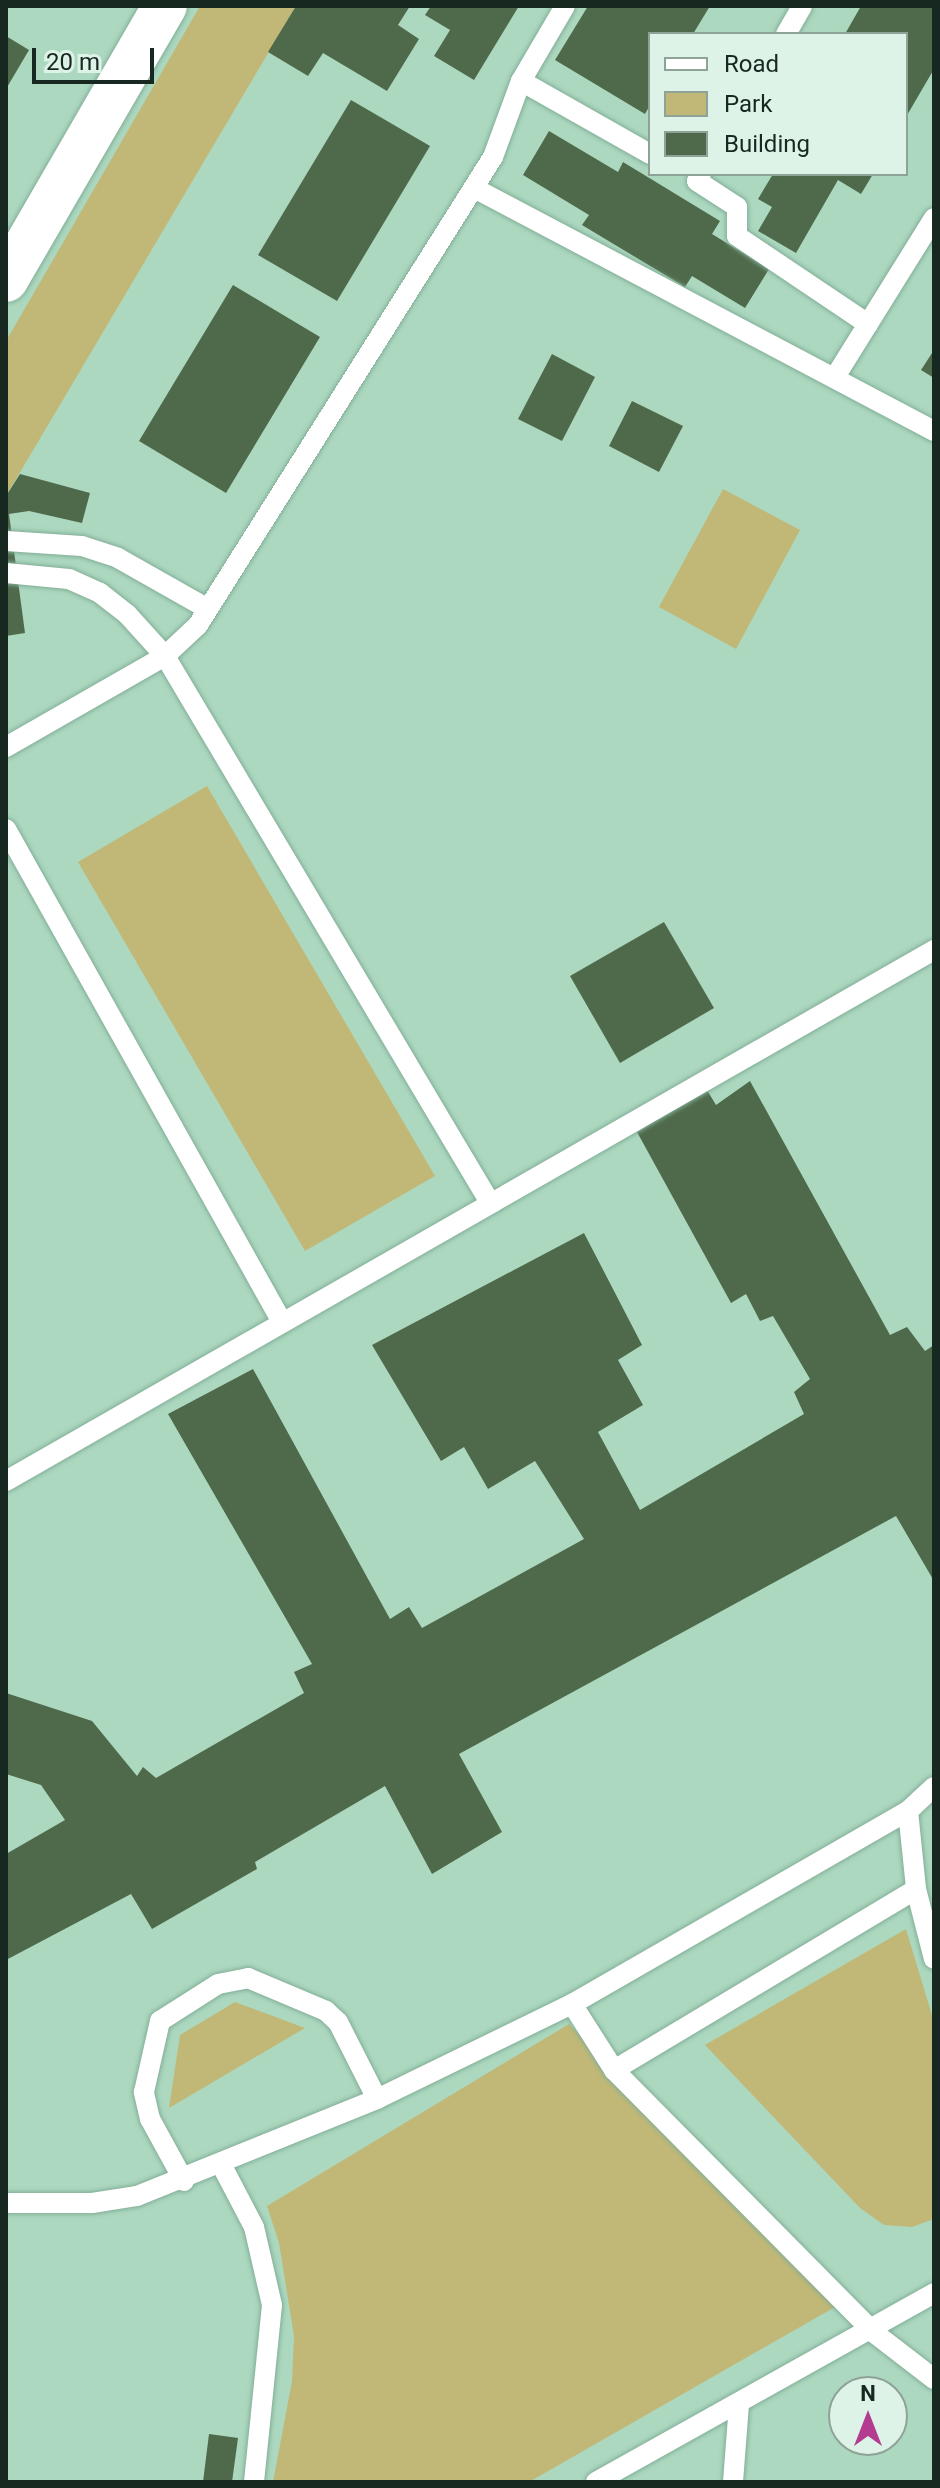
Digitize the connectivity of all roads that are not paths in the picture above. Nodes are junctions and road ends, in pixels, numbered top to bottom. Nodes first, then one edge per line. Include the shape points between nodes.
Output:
1 (165, 6) edge
2 (565, 6) edge
3 (802, 6) edge
4 (787, 32) edge
5 (521, 81) junction
6 (648, 153) edge
7 (694, 176) edge
8 (474, 188) junction
9 (934, 218) edge
10 (6, 280) edge
11 (868, 324) junction
12 (835, 377) junction
13 (934, 431) edge
14 (6, 541) edge
15 (6, 573) edge
16 (208, 609) junction
17 (165, 656) junction
18 (6, 747) edge
19 (6, 829) edge
20 (934, 950) edge
21 (489, 1201) junction
22 (282, 1322) junction
23 (6, 1481) edge
24 (934, 1787) edge
25 (908, 1811) junction
26 (916, 1889) junction
27 (934, 1959) edge
28 (572, 2004) junction
29 (614, 2070) junction
30 (377, 2099) junction
31 (221, 2164) junction
32 (184, 2181) junction
33 (6, 2203) edge
34 (934, 2293) edge
35 (873, 2332) junction
36 (934, 2379) edge
37 (739, 2404) junction
38 (254, 2482) edge
39 (596, 2482) edge
40 (733, 2482) edge

1 - 10 street
2 - 5 lane
3 - 4 lane
5 - 6 lane
5 - 8 lane via 493,157
7 - 11 lane via 737,207 737,236
8 - 12 lane
8 - 16 lane
9 - 11 lane
11 - 12 lane
12 - 13 lane
14 - 16 lane via 82,546 118,558
15 - 17 lane via 69,579 100,593
16 - 17 lane
17 - 18 lane
17 - 21 lane
19 - 22 lane
20 - 21 lane
21 - 22 lane
22 - 23 lane
24 - 25 lane
25 - 26 lane
25 - 28 lane
26 - 27 lane
26 - 29 lane
28 - 29 lane
28 - 30 lane
29 - 35 lane
30 - 31 lane
30 - 32 lane via 338,2022 326,2011 248,1978 218,1984 160,2021 144,2092 150,2119
31 - 32 lane
31 - 38 lane via 254,2227 272,2305
32 - 33 lane via 92,2203
34 - 35 lane
35 - 36 lane
35 - 37 lane
37 - 39 lane
37 - 40 lane

